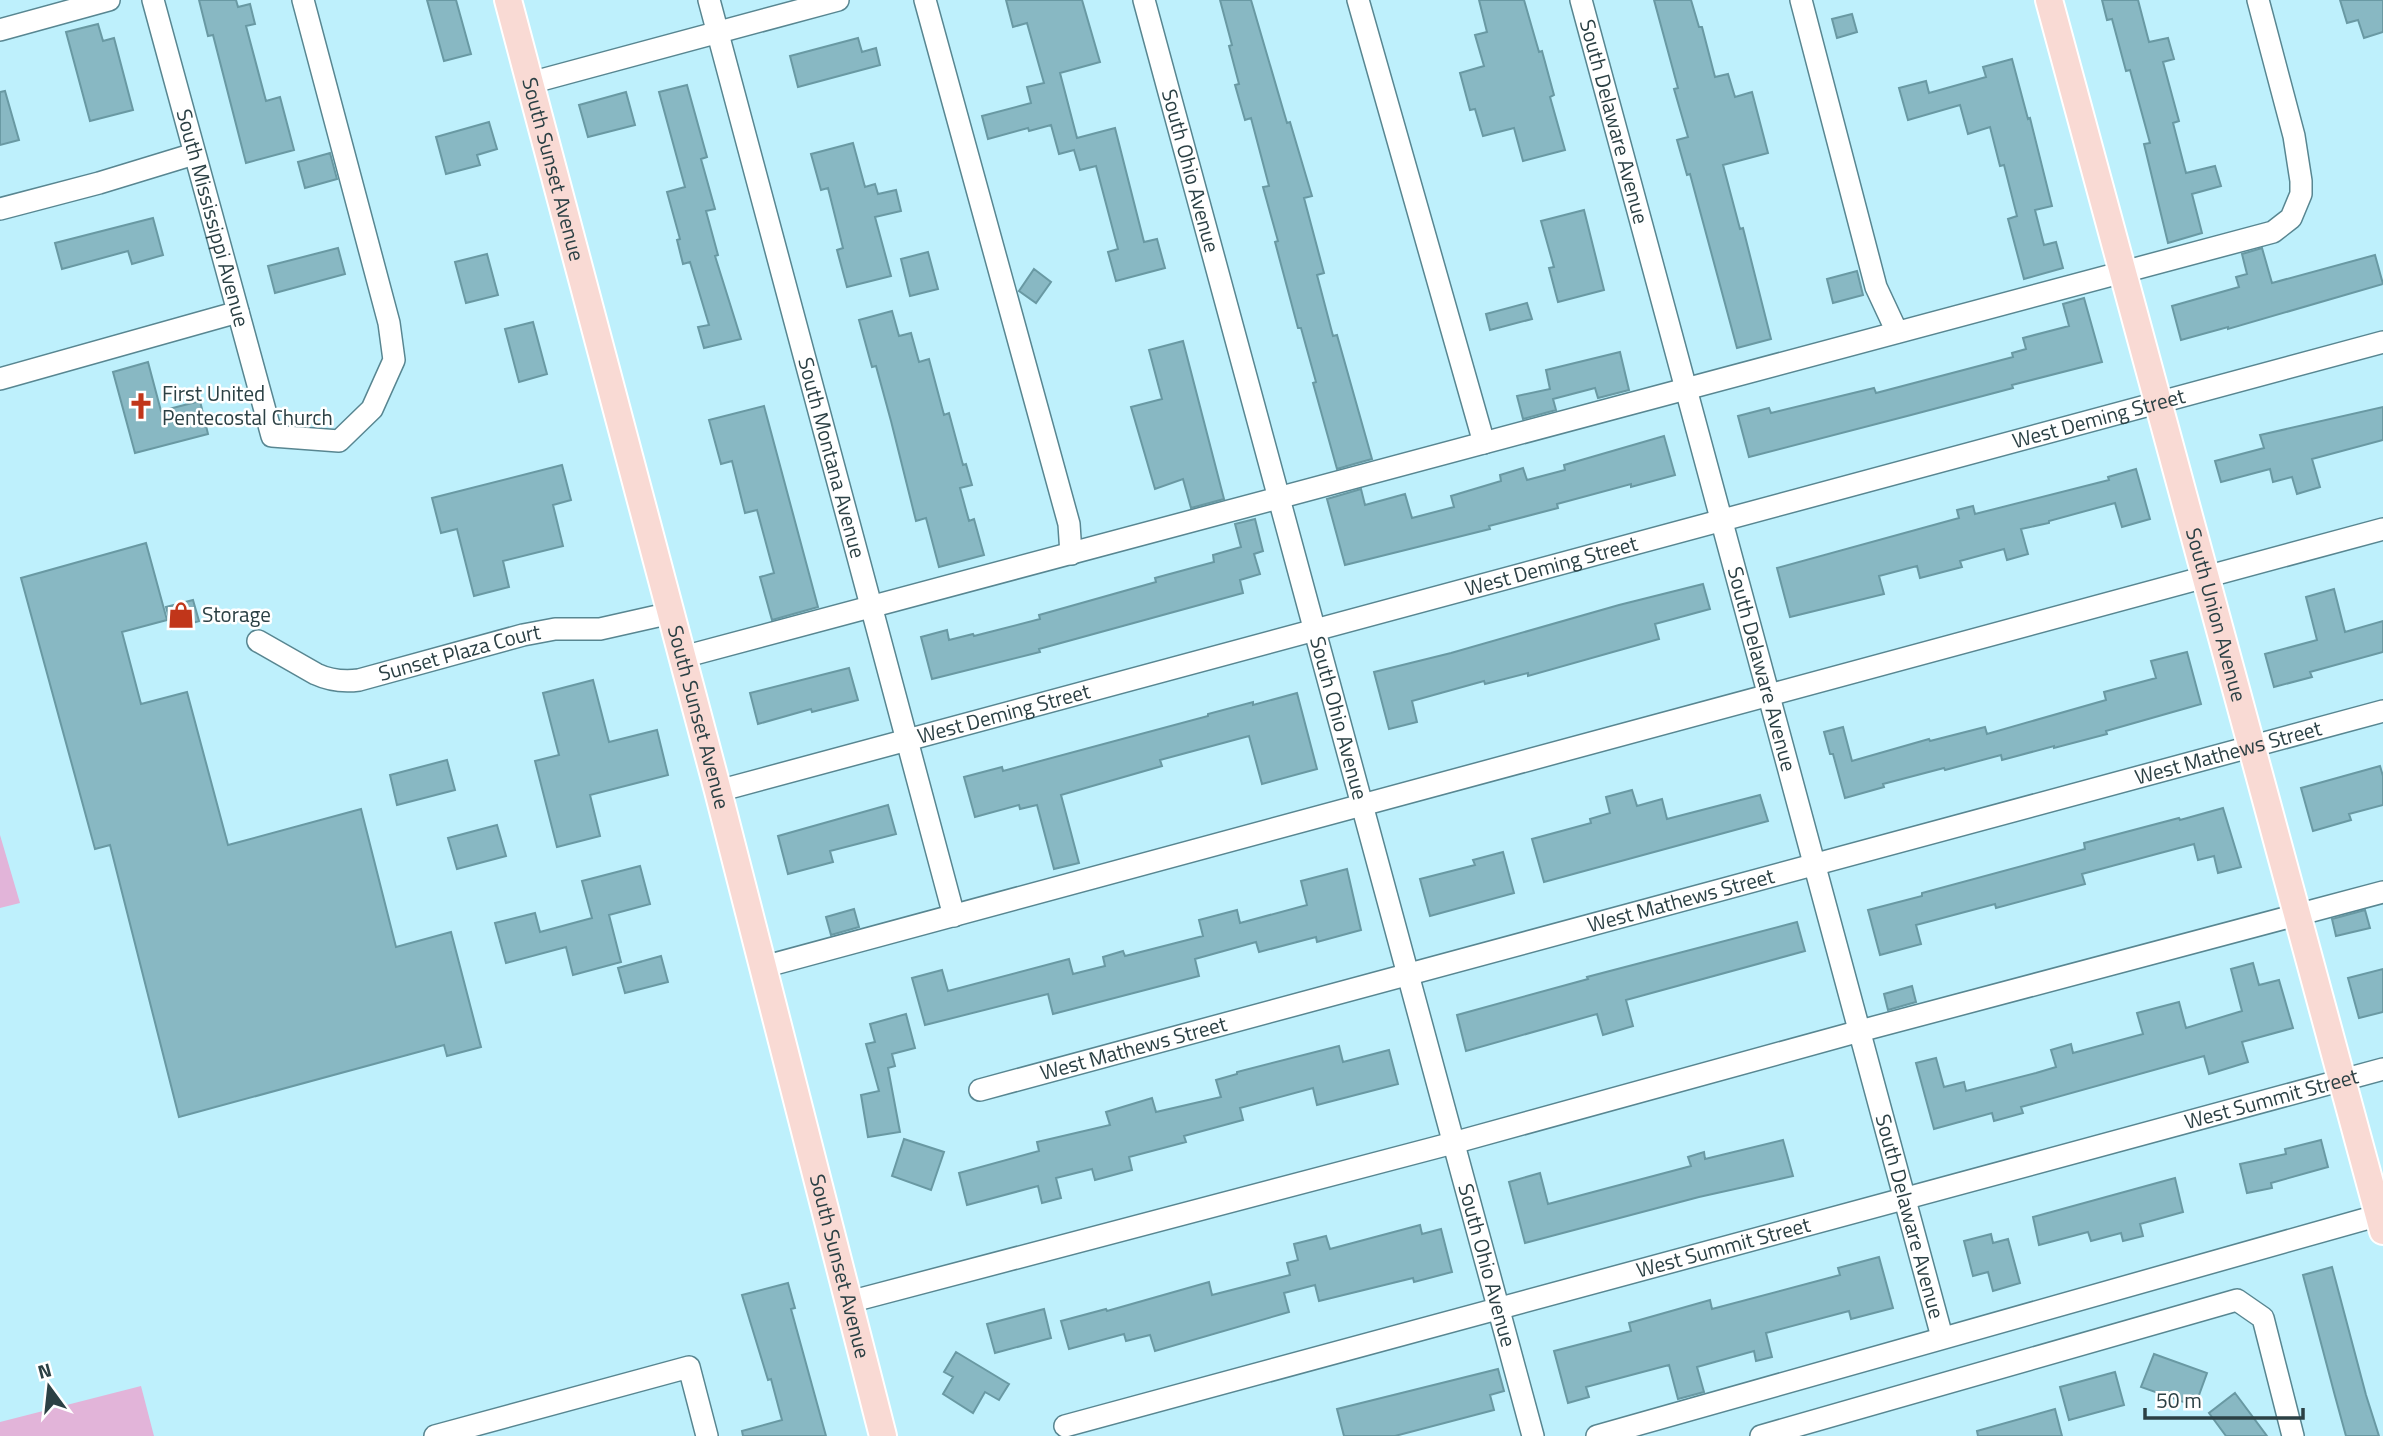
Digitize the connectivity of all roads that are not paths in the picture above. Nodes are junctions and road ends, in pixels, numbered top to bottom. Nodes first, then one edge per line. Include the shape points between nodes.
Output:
1 (109, 0) edge
2 (153, 0) edge
3 (303, 0) edge
4 (508, 0) edge
5 (709, 0) edge
6 (838, 0) edge
7 (925, 0) edge
8 (1144, 0) edge
9 (1358, 0) edge
10 (1581, 0) edge
11 (1801, 0) edge
12 (2049, 0) edge
13 (2258, 0) edge
14 (0, 30) edge
15 (718, 33) junction
16 (530, 83) junction
17 (194, 154) junction
18 (0, 209) edge
19 (2123, 271) junction
20 (238, 312) junction
21 (1897, 331) junction
22 (2383, 342) edge
23 (0, 379) edge
24 (1685, 388) junction
25 (2158, 401) junction
26 (1484, 443) junction
27 (1279, 499) junction
28 (1720, 519) junction
29 (2383, 529) edge
30 (1071, 554) junction
31 (2205, 576) junction
32 (872, 607) junction
33 (671, 613) junction
34 (1314, 629) junction
35 (258, 641) dead end
36 (683, 657) junction
37 (1768, 695) junction
38 (2383, 711) edge
39 (908, 740) junction
40 (2250, 746) junction
41 (718, 790) junction
42 (1362, 806) junction
43 (1815, 863) junction
44 (2383, 892) edge
45 (2297, 915) junction
46 (954, 916) junction
47 (763, 967) junction
48 (1407, 973) junction
49 (1860, 1031) junction
50 (2383, 1069) edge
51 (2342, 1080) junction
52 (980, 1090) dead end
53 (1453, 1143) junction
54 (1904, 1197) junction
55 (2382, 1220) edge
56 (849, 1302) junction
57 (1499, 1308) junction
58 (1942, 1337) junction
59 (1065, 1426) dead end
60 (435, 1436) edge
61 (707, 1436) edge
62 (883, 1436) edge
63 (1534, 1436) edge
64 (1597, 1436) edge
65 (1760, 1436) edge
66 (2293, 1436) edge

1 - 14 street
2 - 17 street, South Mississippi Avenue
3 - 20 street, South Mississippi Avenue via 389,323 394,360 372,409 339,441 272,436
4 - 16 main road, South Sunset Avenue
5 - 15 street, South Montana Avenue
6 - 15 street
7 - 30 street via 1069,524
8 - 27 street, South Ohio Avenue
9 - 26 street
10 - 24 street, South Delaware Avenue
11 - 21 street via 1876,288
12 - 19 main road, South Union Avenue
13 - 19 street via 2299,160 2301,194 2291,218 2273,232
15 - 16 street
15 - 32 street, South Montana Avenue
16 - 33 main road, South Sunset Avenue
17 - 18 street
17 - 20 street, South Mississippi Avenue
19 - 21 street
19 - 25 main road, South Union Avenue
20 - 23 street
21 - 24 street
22 - 25 street, West Deming Street
24 - 26 street
24 - 28 street, South Delaware Avenue
25 - 28 street, West Deming Street
25 - 31 main road, South Union Avenue
26 - 27 street
27 - 30 street
27 - 34 street, South Ohio Avenue
28 - 34 street, West Deming Street
28 - 37 street, South Delaware Avenue
29 - 31 street
30 - 32 street
31 - 37 street
31 - 40 main road, South Union Avenue
32 - 36 street
32 - 39 street, South Montana Avenue
33 - 35 street, Sunset Plaza Court via 600,629 523,635 346,681 316,674
33 - 36 main road, South Sunset Avenue
34 - 39 street, West Deming Street
34 - 42 street, South Ohio Avenue
36 - 41 main road, South Sunset Avenue
37 - 42 street
37 - 43 street, South Delaware Avenue
38 - 40 street, West Mathews Street
39 - 41 street, West Deming Street
39 - 46 street, South Montana Avenue
40 - 43 street, West Mathews Street
40 - 45 main road, South Union Avenue
41 - 47 main road, South Sunset Avenue
42 - 46 street
42 - 48 street, South Ohio Avenue
43 - 48 street, West Mathews Street
43 - 49 street, South Delaware Avenue
44 - 45 street
45 - 49 street
45 - 51 main road, South Union Avenue
46 - 47 street
47 - 56 main road, South Sunset Avenue
48 - 52 street, West Mathews Street
48 - 53 street, South Ohio Avenue
49 - 53 street
49 - 54 street, South Delaware Avenue
50 - 51 street, West Summit Street
51 - 54 street, West Summit Street
51 - 55 main road, South Union Avenue
53 - 56 street
53 - 57 street, South Ohio Avenue
54 - 57 street, West Summit Street
54 - 58 street, South Delaware Avenue
55 - 58 street
56 - 62 main road, South Sunset Avenue
57 - 59 street, West Summit Street
57 - 63 street, South Ohio Avenue
58 - 64 street
60 - 61 street via 689,1367
65 - 66 street via 2237,1300 2263,1318

